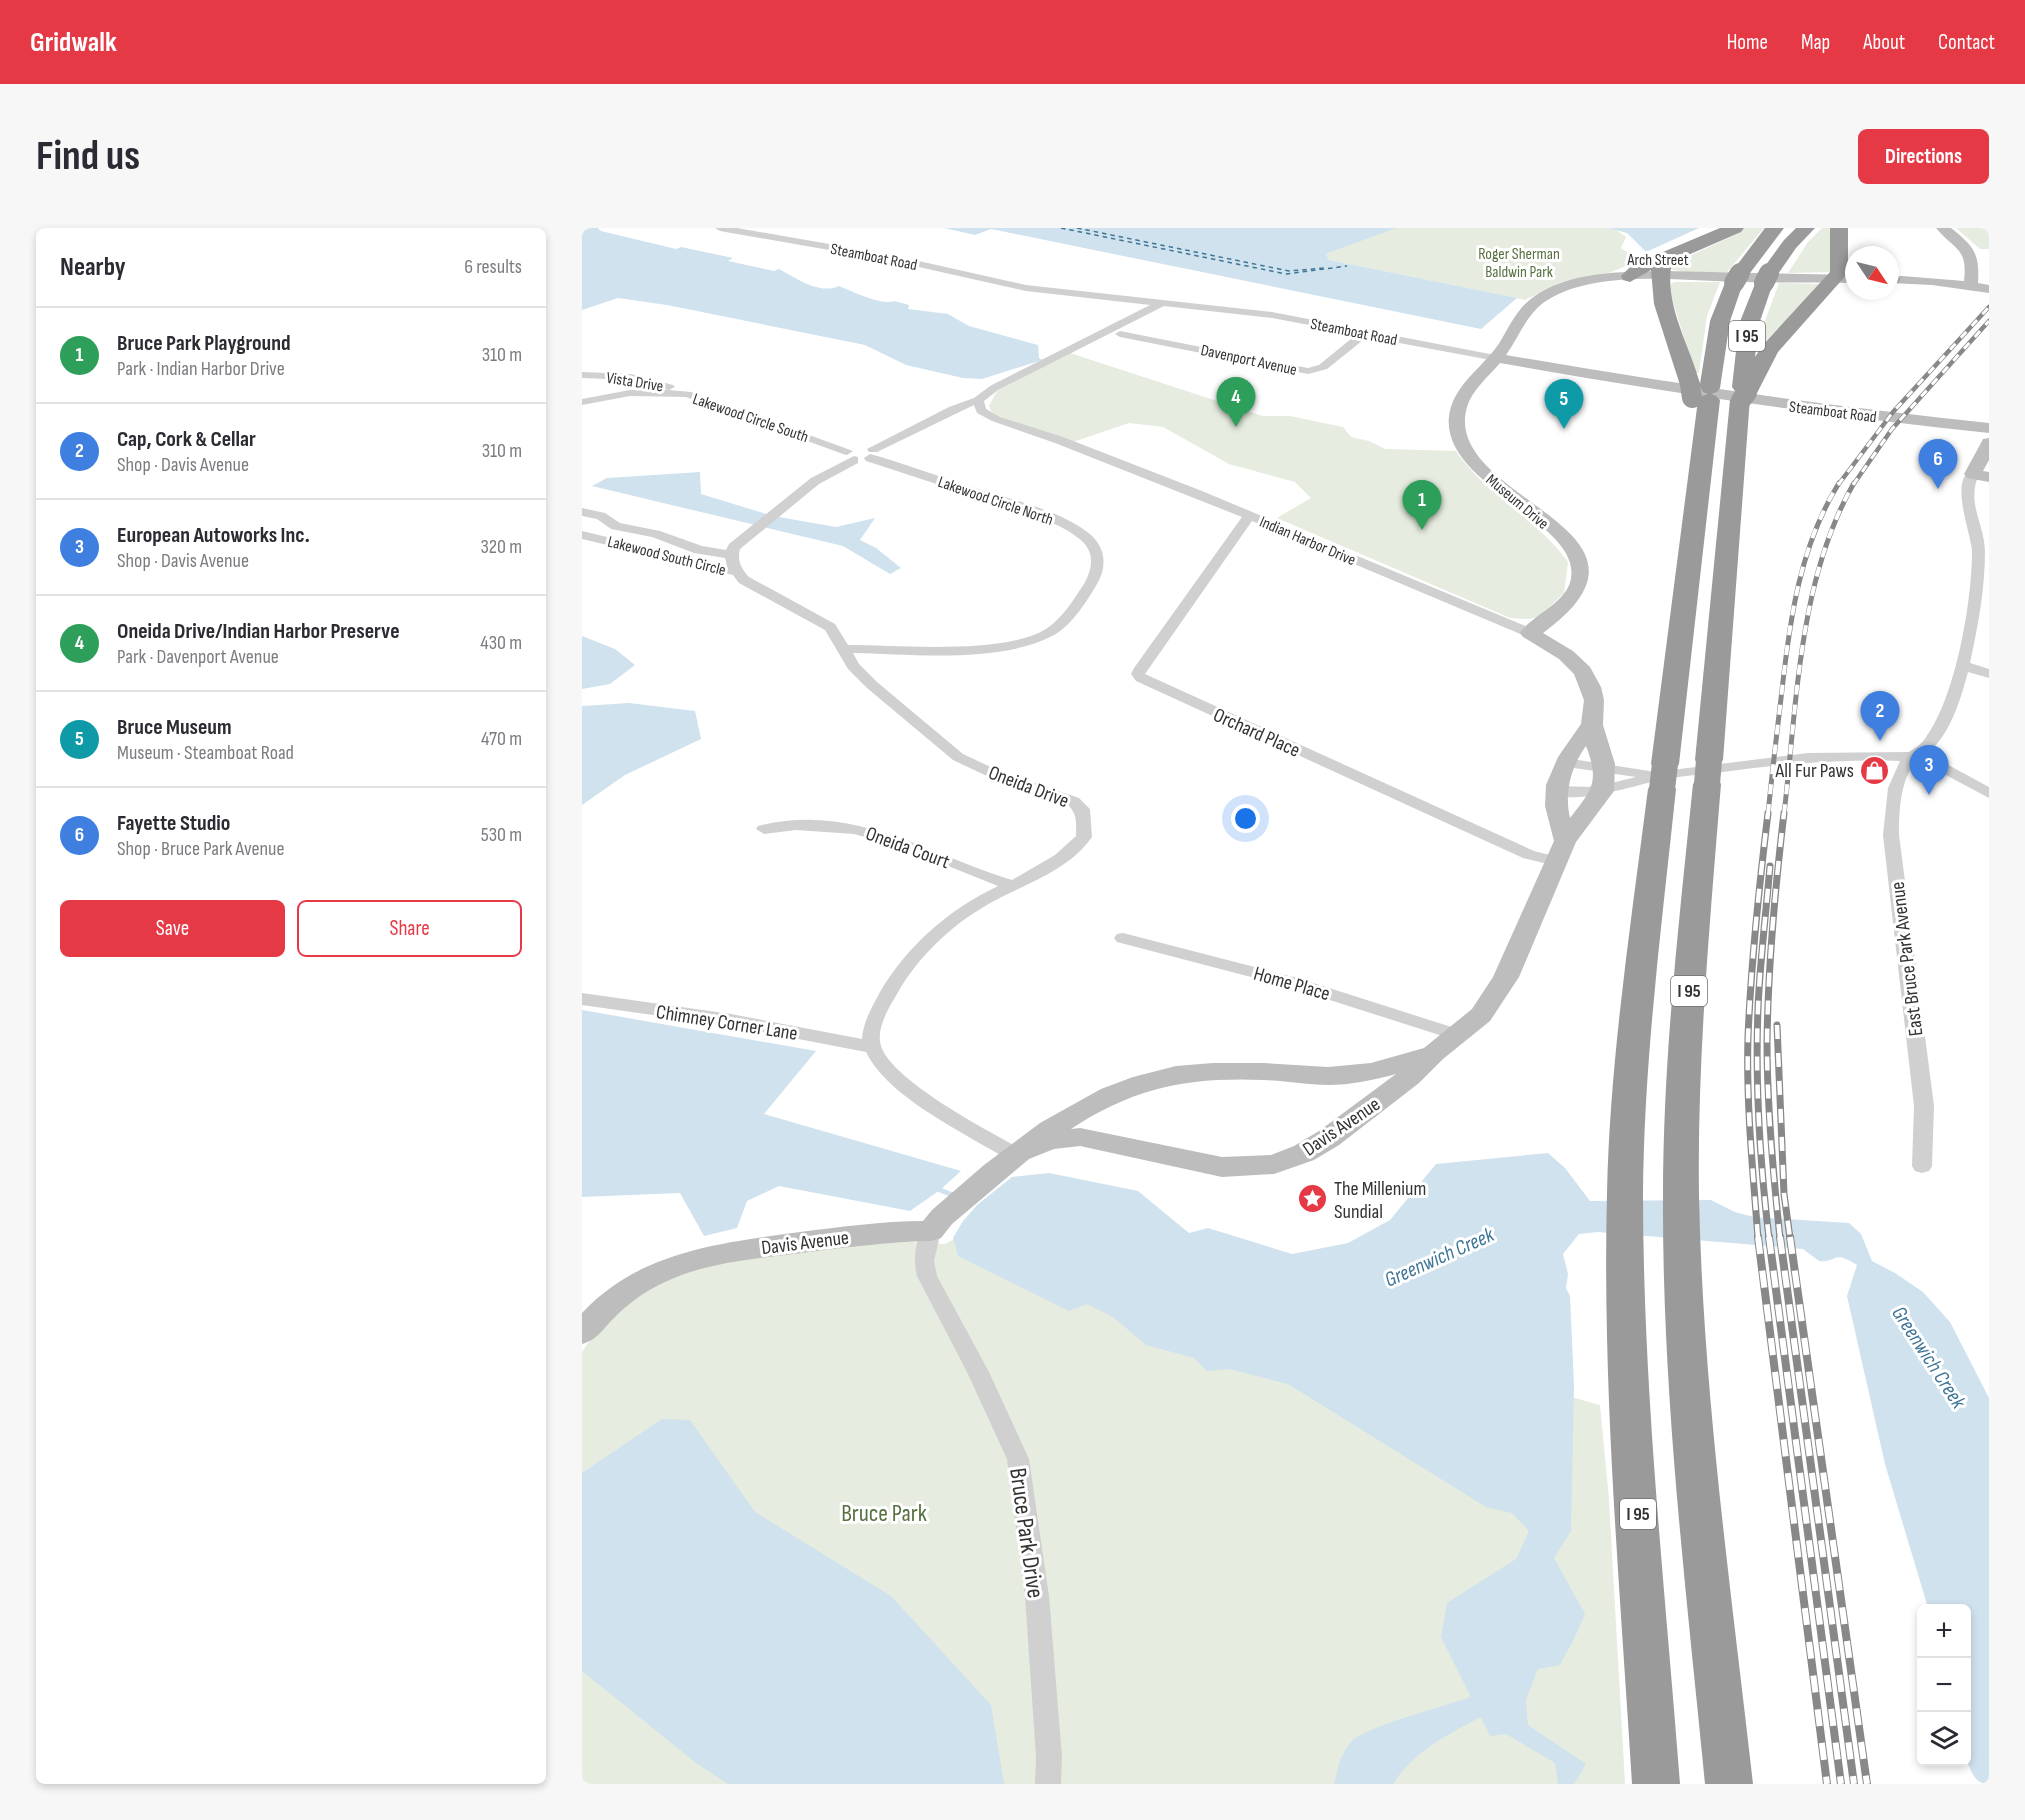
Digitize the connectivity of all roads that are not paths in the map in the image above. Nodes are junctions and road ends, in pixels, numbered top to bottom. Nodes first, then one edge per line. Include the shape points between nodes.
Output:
1 (720, 228) edge
2 (1735, 228) edge
3 (1775, 228) edge
4 (1806, 228) edge
5 (1943, 228) edge
6 (1839, 234) edge
7 (1845, 256) edge
8 (1662, 268) junction
9 (1630, 276) joint
10 (1845, 279) edge
11 (1899, 280) edge
12 (1971, 286) junction
13 (1989, 289) edge
14 (1164, 302) junction
15 (1365, 333) junction
16 (1120, 334) dead end
17 (1496, 358) junction
18 (582, 375) edge
19 (1700, 393) junction
20 (687, 394) junction
21 (1743, 397) junction
22 (978, 400) junction
23 (582, 402) edge
24 (1989, 428) edge
25 (1989, 443) edge
26 (872, 454) junction
27 (851, 456) junction
28 (1981, 475) edge
29 (582, 512) edge
30 (1249, 516) junction
31 (582, 535) edge
32 (597, 538) junction
33 (582, 547) edge
34 (731, 555) junction
35 (1983, 571) edge
36 (737, 572) junction
37 (1530, 633) junction
38 (845, 649) junction
39 (1962, 665) junction
40 (1989, 674) edge
41 (1592, 725) junction
42 (1912, 758) junction
43 (1565, 763) junction
44 (1663, 776) junction
45 (1604, 780) junction
46 (1557, 791) junction
47 (1989, 793) edge
48 (764, 829) dead end
49 (1560, 851) junction
50 (1012, 885) junction
51 (1123, 938) dead end
52 (582, 999) edge
53 (1458, 1035) junction
54 (872, 1047) junction
55 (1434, 1053) junction
56 (1019, 1153) junction
57 (1922, 1166) dead end
58 (936, 1224) junction
59 (582, 1334) edge
60 (1048, 1784) edge
61 (1656, 1784) edge
62 (1729, 1784) edge

1 - 14 street, Steamboat Road via 892,258 1026,288
2 - 8 highway
3 - 19 highway, I 95 via 1737,278 1720,321
4 - 21 highway, I 95 via 1767,278 1749,324
5 - 12 main road via 1970,254
6 - 7 highway
6 - 10 highway via 1840,271
8 - 9 highway via 1639,270
8 - 10 main road, Arch Street
8 - 19 highway via 1662,298
9 - 17 main road, Arch Street via 1574,284 1545,296 1524,316
10 - 21 highway via 1769,350
11 - 12 main road
12 - 13 main road
14 - 15 street, Steamboat Road via 1272,315
14 - 22 street via 994,388
15 - 16 street, Davenport Avenue via 1323,367 1308,371
15 - 17 street, Steamboat Road
17 - 24 main road, Steamboat Road via 1704,393
17 - 37 main road, Museum Drive via 1468,388 1461,402 1458,427 1463,444 1485,473 1568,544 1581,567 1574,594
18 - 20 street, Vista Drive via 631,377
19 - 44 highway, I 95 via 1696,504
20 - 23 street, Lakewood Circle South via 630,393
20 - 27 street, Lakewood Circle South
21 - 62 highway, I 95 via 1682,1082 1682,1249 1690,1390
22 - 26 street via 953,409
22 - 30 street, Indian Harbor Drive via 981,411 996,419
25 - 28 main road
26 - 27 street
26 - 38 street, Lakewood Circle North via 1050,517 1086,538 1096,550 1098,567 1082,598 1061,623 1050,632 1018,645 980,650
27 - 34 street via 815,481 734,548
28 - 35 street, East Bruce Park Avenue via 1968,485 1965,503 1977,535
29 - 34 street via 699,550
30 - 37 street, Indian Harbor Drive
30 - 49 street, Orchard Place via 1141,668 1141,678 1529,855
31 - 32 street, Lakewood South Circle
32 - 33 street, Lakewood South Circle
32 - 36 street, Lakewood South Circle
34 - 36 street
35 - 39 street, East Bruce Park Avenue
36 - 38 street, Oneida Drive via 744,580 830,627
37 - 41 main road, Indian Harbor Drive via 1566,655 1582,671 1594,700
38 - 50 street, Oneida Drive via 853,666 872,685 958,757 994,774 1059,794 1082,809 1084,837 1074,848
39 - 40 street
39 - 42 street, East Bruce Park Avenue via 1933,739
41 - 43 main road
41 - 45 main road, Indian Harbor Drive
42 - 44 street via 1808,759
42 - 47 street via 1936,764
42 - 57 street, East Bruce Park Avenue via 1904,766 1896,792 1891,835 1924,1106
43 - 45 street
43 - 46 main road
44 - 45 street
44 - 45 street
44 - 61 highway, I 95 via 1634,1042 1625,1193 1631,1411
45 - 46 street via 1588,793
45 - 49 main road, Davis Avenue
46 - 49 main road
48 - 50 street, Oneida Court via 790,824 874,832
49 - 53 main road, Davis Avenue via 1500,989 1481,1015
50 - 54 street, Oneida Drive via 955,919 905,966 873,1026
51 - 53 street, Home Place via 1295,983
52 - 54 street, Chimney Corner Lane via 731,1020
53 - 55 main road, Davis Avenue
54 - 56 street via 894,1077 953,1118
55 - 56 main road, Davis Avenue via 1397,1066 1355,1074 1214,1072 1152,1080 1092,1104 1046,1130
55 - 56 main road, Davis Avenue via 1410,1077 1329,1138 1274,1164 1222,1167 1080,1137 1050,1140
56 - 58 main road, Davis Avenue
58 - 59 main road, Davis Avenue via 711,1254 676,1264 618,1298
58 - 60 street, Bruce Park Drive via 924,1261 927,1276 978,1372 1020,1467 1037,1596

